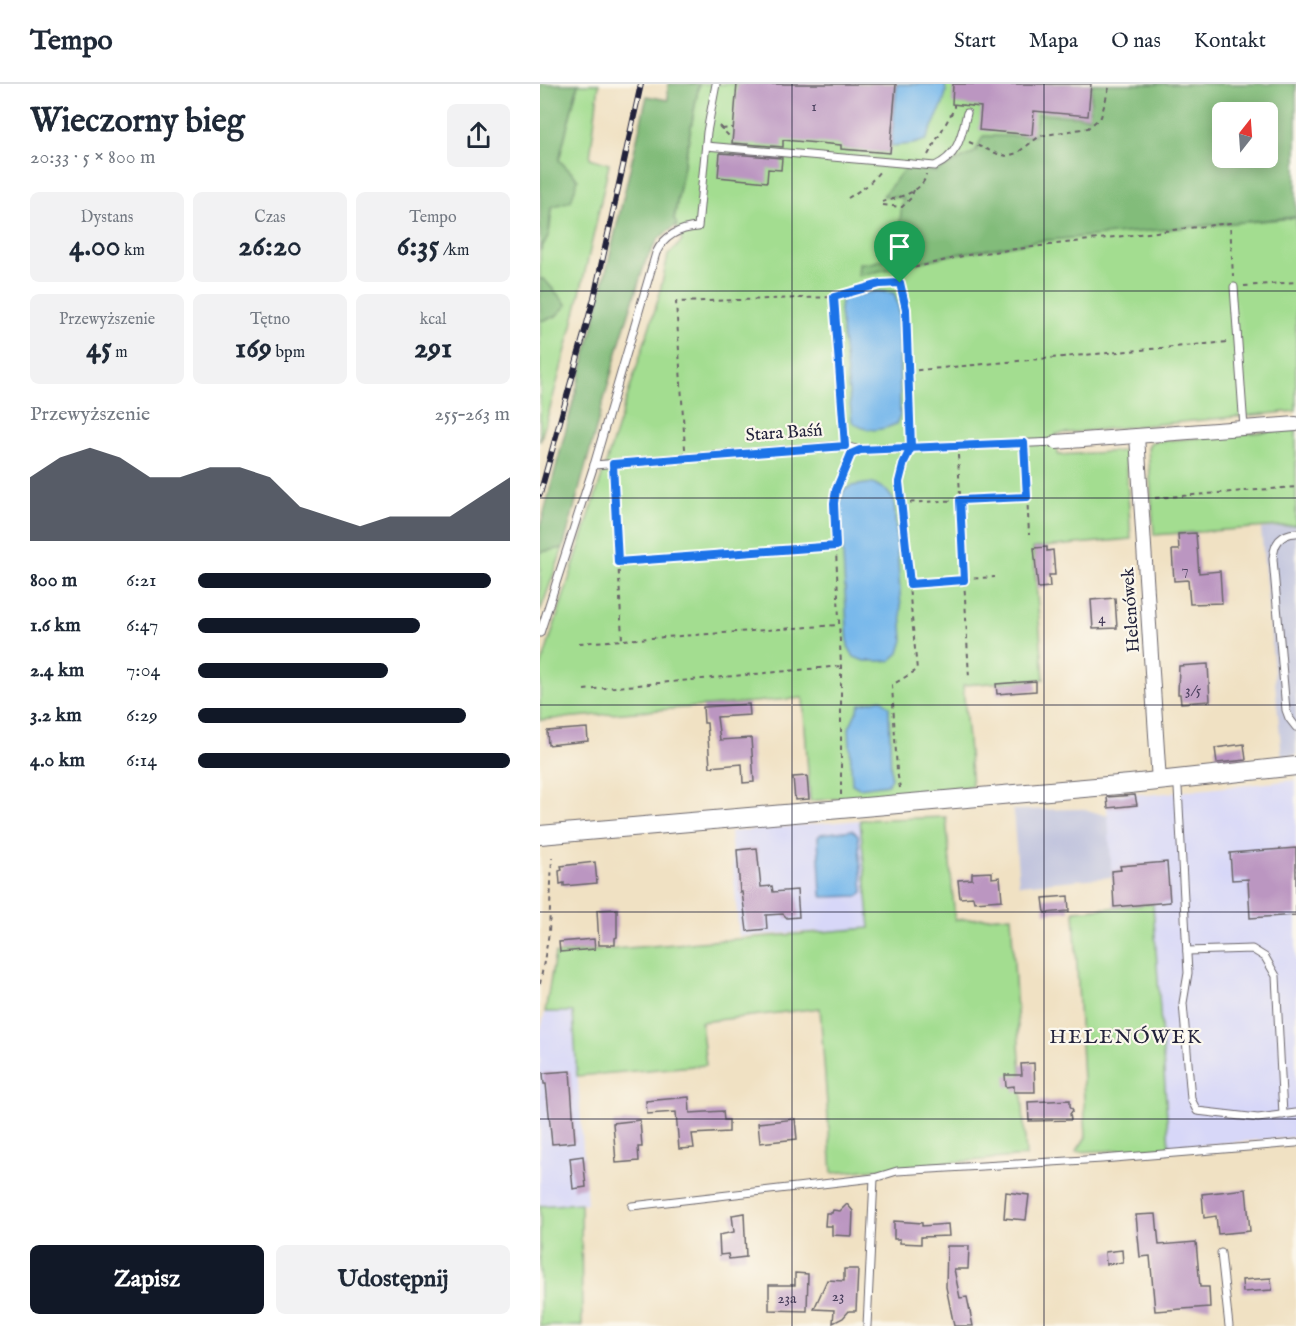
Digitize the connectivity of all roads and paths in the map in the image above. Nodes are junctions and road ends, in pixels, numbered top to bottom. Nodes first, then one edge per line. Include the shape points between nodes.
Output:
1 (716, 84) edge
2 (1110, 84) edge
3 (954, 104) dead end
4 (967, 113) dead end
5 (709, 121) junction
6 (733, 128) dead end
7 (722, 129) junction
8 (961, 139) junction
9 (734, 142) dead end
10 (706, 146) junction
11 (885, 161) junction
12 (926, 165) junction
13 (914, 190) junction
14 (848, 198) dead end
15 (1296, 282) edge
16 (900, 283) junction
17 (1234, 287) junction
18 (834, 297) junction
19 (1238, 341) junction
20 (908, 371) junction
21 (1296, 424) edge
22 (1244, 428) junction
23 (1137, 436) junction
24 (1056, 442) joint
25 (1024, 443) junction
26 (845, 446) junction
27 (957, 446) junction
28 (911, 448) junction
29 (860, 450) junction
30 (686, 458) junction
31 (613, 464) junction
32 (594, 465) junction
33 (1296, 487) edge
34 (1027, 497) junction
35 (960, 500) junction
36 (1141, 500) junction
37 (900, 503) junction
38 (1296, 532) edge
39 (1029, 534) dead end
40 (836, 546) junction
41 (618, 562) junction
42 (995, 578) dead end
43 (964, 580) junction
44 (910, 584) junction
45 (837, 625) junction
46 (540, 633) edge
47 (622, 641) junction
48 (579, 643) dead end
49 (841, 666) junction
50 (969, 679) dead end
51 (584, 690) dead end
52 (1296, 727) edge
53 (1296, 766) edge
54 (1159, 782) junction
55 (1178, 788) dead end
56 (902, 793) dead end
57 (842, 801) dead end
58 (540, 835) edge
59 (552, 858) dead end
60 (1187, 951) junction
61 (540, 984) edge
62 (1296, 1113) edge
63 (1283, 1115) junction
64 (1296, 1143) edge
65 (874, 1178) junction
66 (632, 1206) dead end
67 (1221, 1253) dead end
68 (867, 1326) edge
69 (1229, 1326) edge

1 - 5 lane
2 - 8 path via 1101,117 1088,128 1040,136 1007,156
3 - 12 path via 956,110 925,159
4 - 8 lane
5 - 7 path
5 - 10 lane
6 - 7 path
7 - 9 path
8 - 12 lane via 946,161
10 - 11 lane
10 - 32 lane via 698,227 673,234 658,250
11 - 12 lane
11 - 14 path via 877,176
12 - 13 path via 925,181
13 - 13 path via 882,204 902,207
15 - 17 path
16 - 17 path via 900,271 967,255 1230,223
16 - 18 path via 880,284
16 - 20 path via 906,309
17 - 19 lane
18 - 26 path
18 - 30 path via 676,302
19 - 20 path
19 - 22 lane
20 - 28 path
21 - 22 street, Stara Baśń
22 - 23 street, Stara Baśń
23 - 24 street, Stara Baśń
23 - 36 street, Helenówek
24 - 25 lane, Stara Baśń
25 - 27 lane, Stara Baśń
25 - 34 path
26 - 29 lane, Stara Baśń
26 - 30 lane, Stara Baśń
27 - 28 lane, Stara Baśń
27 - 35 path
28 - 29 lane, Stara Baśń
28 - 37 path via 899,482
29 - 40 path via 851,454 836,490
30 - 31 lane, Stara Baśń
31 - 32 lane, Stara Baśń
31 - 41 path
32 - 46 lane
33 - 36 path
34 - 35 path
34 - 39 path
35 - 37 path
35 - 43 path
36 - 54 street, Helenówek
37 - 44 path
38 - 52 lane via 1277,541 1273,559 1286,710
40 - 41 path
40 - 45 path
41 - 47 path
42 - 43 path
43 - 44 path
43 - 50 path
44 - 56 path via 917,670 892,685
45 - 47 path
45 - 49 path
47 - 48 path
49 - 51 path
49 - 57 path
53 - 54 street
54 - 58 street
55 - 60 lane
59 - 61 path via 549,933
60 - 63 lane via 1252,949 1265,957 1276,976
60 - 63 lane via 1183,1003 1191,1100 1197,1111 1258,1118
62 - 63 lane
64 - 65 lane via 897,1171
65 - 66 lane
65 - 68 lane
67 - 69 lane

